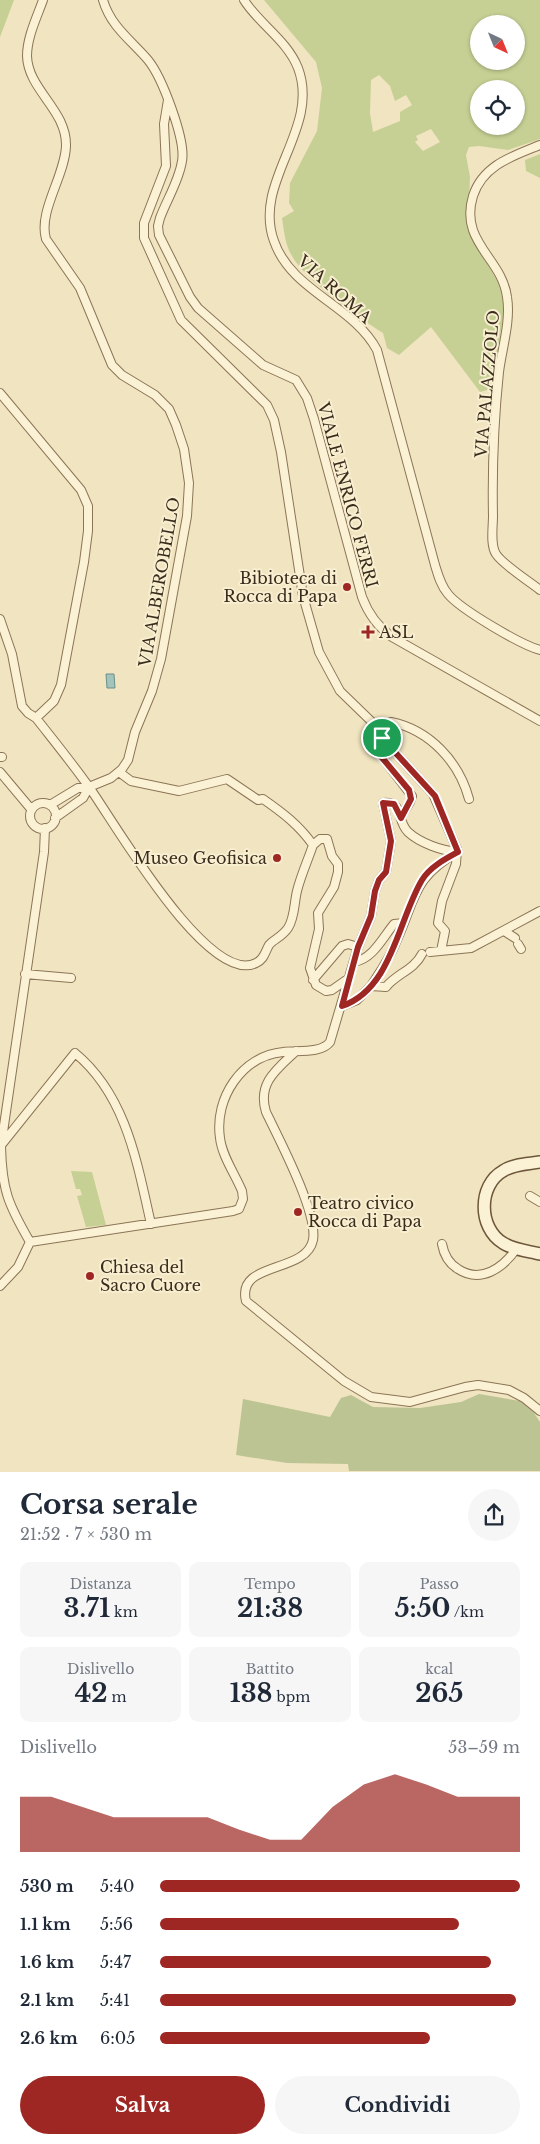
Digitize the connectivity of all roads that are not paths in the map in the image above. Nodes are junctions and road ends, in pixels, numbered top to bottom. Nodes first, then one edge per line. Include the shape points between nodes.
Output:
1 (43, 0) edge
2 (103, 0) edge
3 (244, 0) edge
4 (168, 100) junction
5 (540, 145) edge
6 (0, 392) edge
7 (540, 590) edge
8 (0, 619) edge
9 (540, 650) edge
10 (36, 718) junction
11 (540, 721) edge
12 (380, 734) junction
13 (0, 772) edge
14 (119, 772) junction
15 (89, 787) junction
16 (469, 799) dead end
17 (50, 805) junction
18 (32, 809) junction
19 (55, 818) junction
20 (401, 818) junction
21 (46, 828) junction
22 (315, 843) junction
23 (458, 852) junction
24 (540, 911) edge
25 (404, 924) junction
26 (504, 930) junction
27 (518, 943) dead end
28 (358, 947) junction
29 (441, 951) junction
30 (354, 962) junction
31 (25, 974) junction
32 (350, 977) junction
33 (71, 978) dead end
34 (313, 980) junction
35 (371, 986) junction
36 (342, 1006) junction
37 (296, 1051) junction
38 (0, 1146) edge
39 (540, 1162) edge
40 (530, 1196) dead end
41 (540, 1202) edge
42 (151, 1224) junction
43 (30, 1242) junction
44 (442, 1244) dead end
45 (517, 1248) junction
46 (540, 1254) edge
47 (0, 1286) edge
48 (540, 1411) edge

1 - 14 street, VIA ALBEROBELLO via 29,44 29,68 60,118 66,146 46,217 46,239 77,283 112,365 155,395 169,409 188,470 188,511 161,659 128,760
2 - 4 street, VIALE ENRICO FERRI via 118,30 154,68
3 - 9 street, VIA ROMA via 291,55 303,91 299,124 272,196 270,223 276,246 298,277 356,324 377,350 435,565 445,590 457,602 513,639
4 - 11 street, VIALE ENRICO FERRI via 183,156 160,218 159,234 198,308 261,362 294,378 304,393 367,608 392,637
4 - 12 street via 164,124 166,166 144,223 144,238 180,320 267,405 273,415 303,596 316,646 340,691
5 - 7 street, VIA PALAZZOLO via 491,169 476,190 470,215 476,238 500,275 508,297 494,428 493,547 501,559
6 - 10 street via 81,490 88,510 84,562 61,685 54,701
8 - 10 street via 12,654 20,702 28,714
10 - 15 street
12 - 16 street via 391,722 430,739 458,770
12 - 20 street via 379,754 412,796
12 - 23 street via 433,794
13 - 18 street
14 - 15 street
14 - 22 street via 131,781 179,791 225,779 292,819
15 - 17 street via 78,788
15 - 19 street via 83,798
15 - 22 street via 168,905 209,948 231,962 255,964 269,945 289,927 297,890
17 - 18 street via 42,803
17 - 19 street
18 - 21 street via 33,824
19 - 21 street
20 - 23 street via 405,828 414,836 442,849
20 - 28 street via 394,804 383,803 390,835 386,872 379,880 371,916
21 - 31 street
22 - 34 street via 327,838 338,866 334,887 318,913 319,929 310,968
23 - 25 street via 425,877
23 - 29 street via 438,924 445,931
24 - 26 street
25 - 30 street via 394,924 367,956
25 - 35 street via 393,950
26 - 27 street
26 - 29 street via 472,948
28 - 30 street
28 - 34 street via 344,945
29 - 35 street via 426,953 386,987
30 - 32 street
31 - 33 street
31 - 38 street
32 - 34 street via 326,991
32 - 36 street
35 - 36 street via 357,1000
36 - 37 street via 330,1042 324,1048
37 - 42 street via 272,1054 252,1062 238,1075 225,1100 220,1139 242,1191 240,1208
37 - 48 street via 267,1080 264,1102 310,1216 312,1242 297,1260 255,1276 246,1289 246,1301 344,1381 371,1396 410,1402 470,1386 486,1386 517,1394
38 - 42 street via 75,1053 93,1071 121,1116 134,1149
38 - 43 street via 6,1193
39 - 45 main road via 504,1170 494,1178 486,1193 485,1213 493,1234 503,1243
40 - 41 street
42 - 43 street
43 - 47 street via 18,1267
44 - 45 street via 452,1265 474,1275 494,1270
45 - 46 main road

